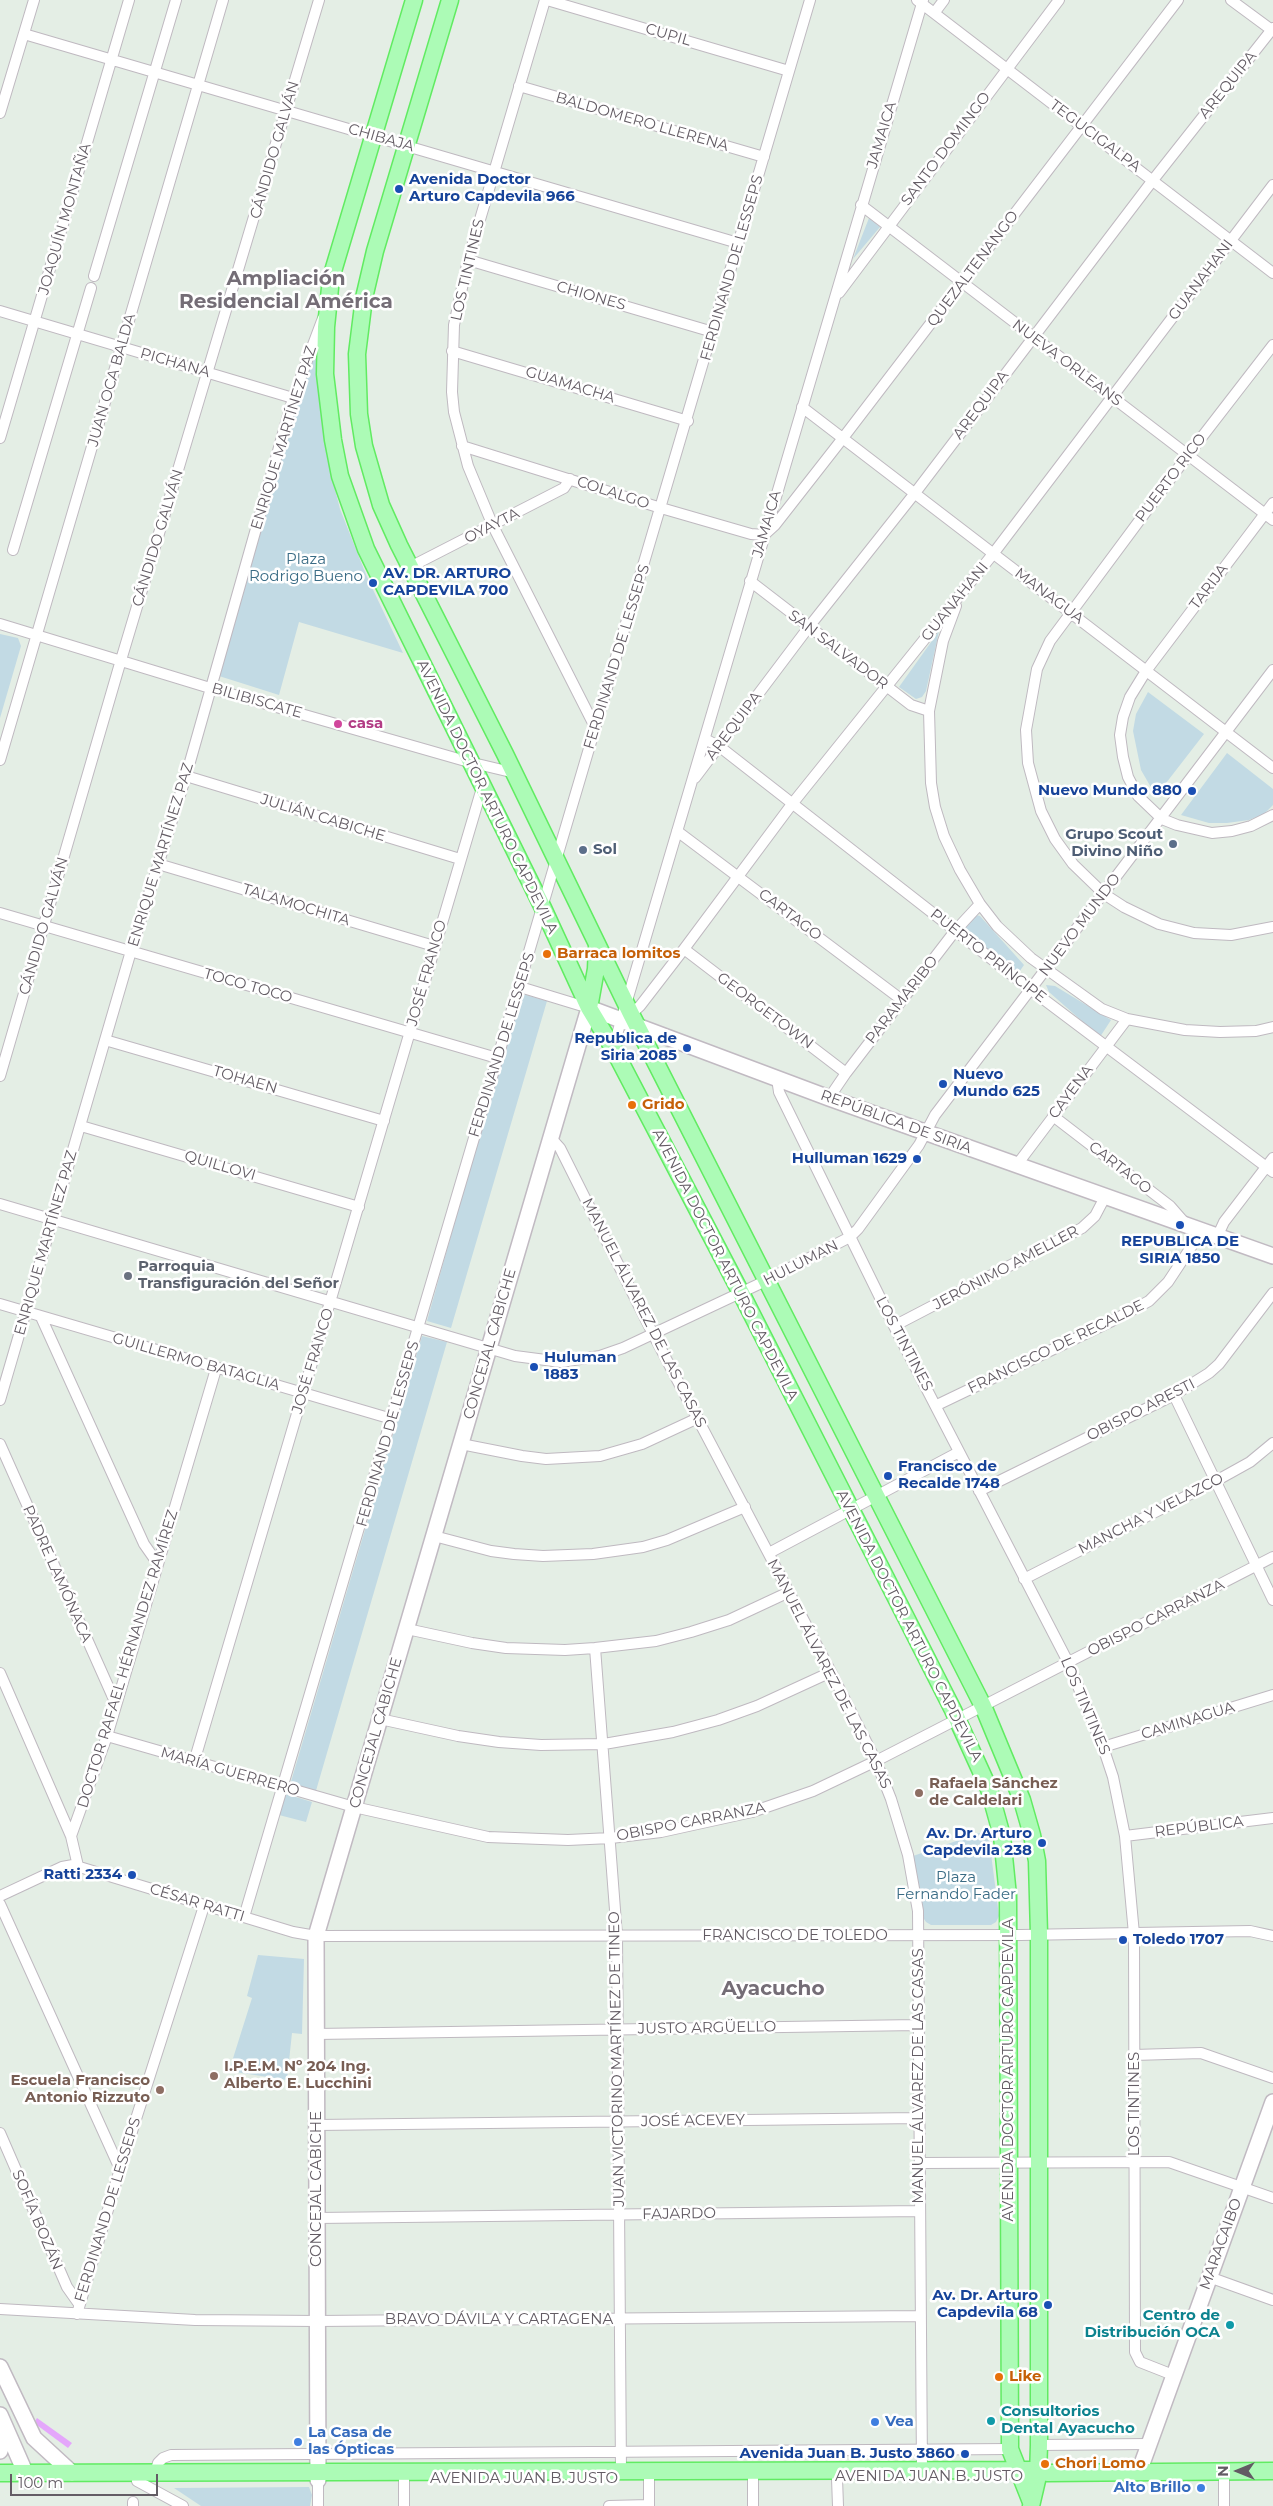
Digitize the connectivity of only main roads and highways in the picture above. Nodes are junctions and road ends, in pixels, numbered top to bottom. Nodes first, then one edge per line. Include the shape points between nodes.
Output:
1 (414, 0) edge
2 (450, 0) edge
3 (597, 942) junction
4 (589, 1008) junction
5 (629, 1015) junction
6 (1273, 1256) edge
7 (1273, 2102) edge
8 (0, 2368) edge
9 (2, 2420) edge
10 (0, 2451) edge
11 (1139, 2472) junction
12 (1273, 2472) edge
13 (0, 2473) edge
14 (72, 2473) junction
15 (1018, 2473) junction
16 (1041, 2473) junction
17 (318, 2476) junction
18 (404, 2476) junction
19 (27, 2477) junction
20 (0, 2482) edge
21 (1031, 2504) edge

1 - 4 main road, AVENIDA DOCTOR ARTURO CAPDEVILA via 334,262 327,312 325,374 328,404 343,484 366,549
2 - 3 main road, AVENIDA DOCTOR ARTURO CAPDEVILA via 368,279 359,328 359,414 381,505
3 - 4 main road
3 - 5 main road, AVENIDA DOCTOR ARTURO CAPDEVILA
4 - 5 main road, REPÚBLICA DE SIRIA
4 - 15 main road, AVENIDA DOCTOR ARTURO CAPDEVILA via 741,1293 958,1719 989,1789 999,1822 1007,1862 1009,1935 1010,2449
4 - 17 main road, CONCEJAL CABICHE via 316,1936
5 - 6 main road, REPÚBLICA DE SIRIA via 829,1098
5 - 16 main road, AVENIDA DOCTOR ARTURO CAPDEVILA via 983,1706 1022,1800 1037,1861 1038,2445
7 - 11 main road, MARACAIBO
8 - 14 main road via 34,2438 52,2458
9 - 10 main road
9 - 19 main road
11 - 12 main road, AVENIDA JUAN B. JUSTO
11 - 16 main road, AVENIDA JUAN B. JUSTO
13 - 19 main road, AVENIDA JUAN B. JUSTO
14 - 17 main road, AVENIDA JUAN B. JUSTO
14 - 19 main road, AVENIDA JUAN B. JUSTO
15 - 16 main road, AVENIDA JUAN B. JUSTO
15 - 18 main road, AVENIDA JUAN B. JUSTO via 837,2478
15 - 18 main road, AVENIDA JUAN B. JUSTO via 922,2470 621,2471
15 - 21 main road, AVENIDA DOCTOR ARTURO CAPDEVILA
16 - 21 main road, AVENIDA DOCTOR ARTURO CAPDEVILA
17 - 18 main road, AVENIDA JUAN B. JUSTO
17 - 19 main road, AVENIDA JUAN B. JUSTO via 138,2481
19 - 20 main road, AVENIDA JUAN B. JUSTO

